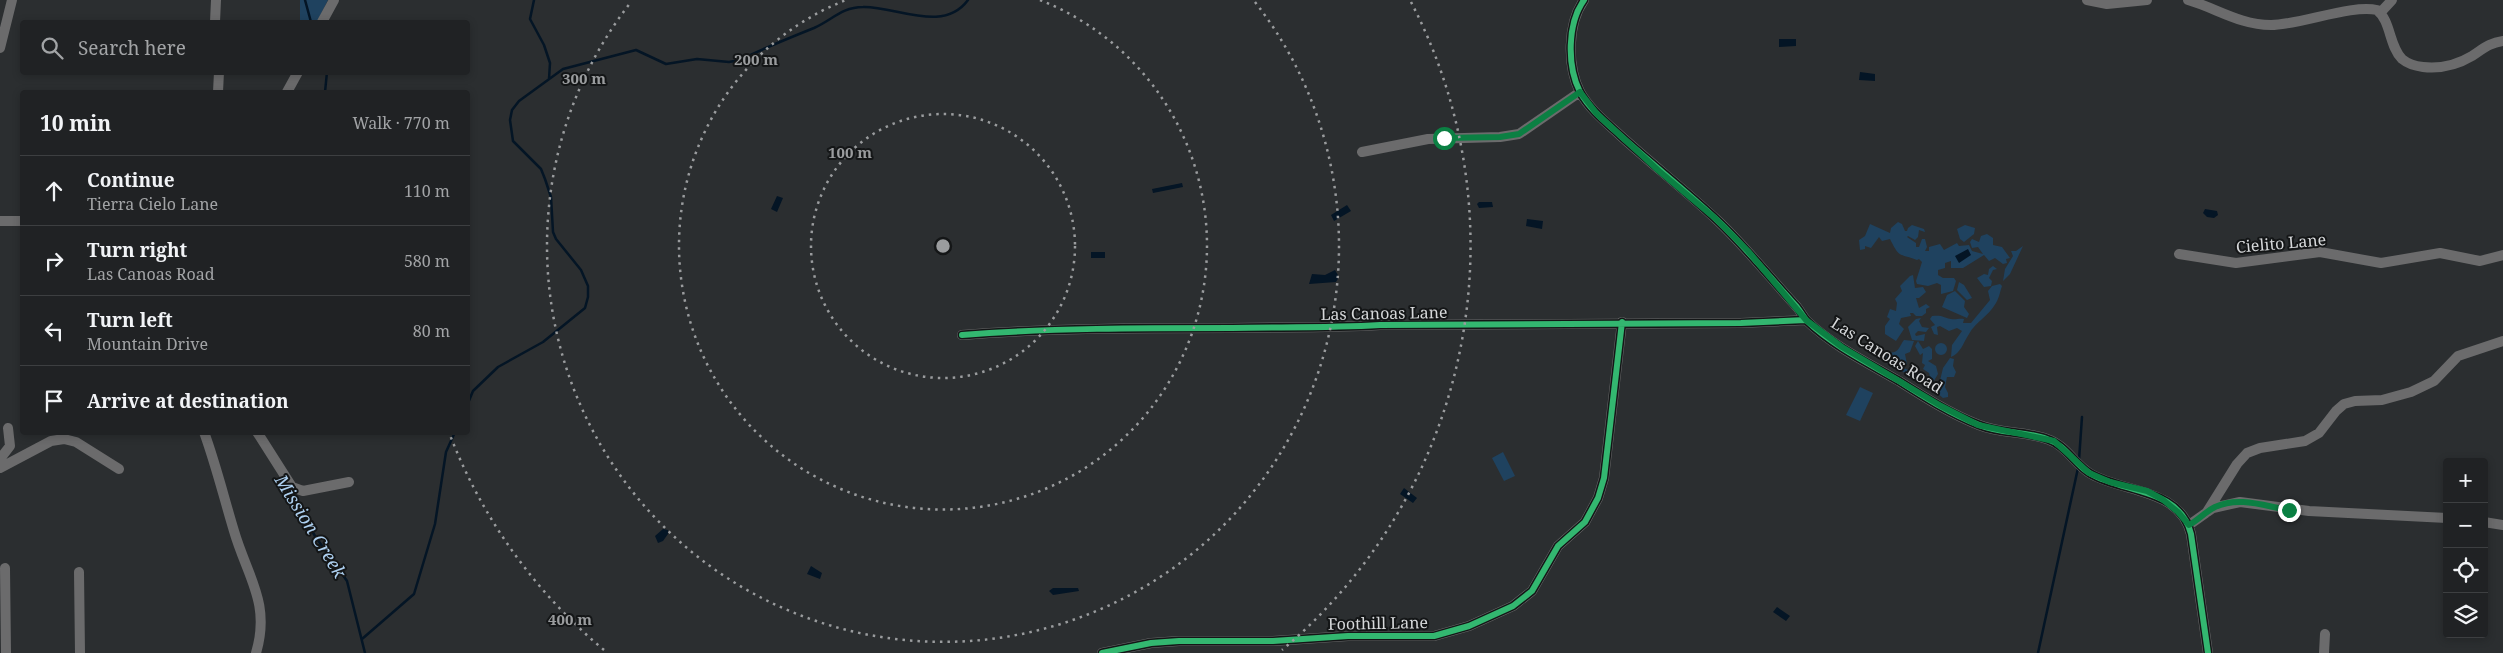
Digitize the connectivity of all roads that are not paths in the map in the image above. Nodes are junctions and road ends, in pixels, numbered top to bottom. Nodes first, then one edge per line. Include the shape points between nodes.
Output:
1 (12, 0) edge
2 (216, 0) edge
3 (334, 0) edge
4 (1584, 0) edge
5 (2087, 0) edge
6 (2147, 0) edge
7 (2188, 0) edge
8 (2392, 0) edge
9 (2380, 13) junction
10 (215, 20) edge
11 (323, 20) edge
12 (2503, 42) edge
13 (0, 48) edge
14 (219, 75) edge
15 (296, 75) edge
16 (218, 90) edge
17 (288, 90) edge
18 (1580, 92) junction
19 (1362, 152) dead end
20 (0, 221) edge
21 (20, 221) edge
22 (2179, 254) dead end
23 (2503, 255) edge
24 (1806, 320) junction
25 (1622, 322) junction
26 (962, 335) dead end
27 (2503, 341) edge
28 (8, 428) dead end
29 (205, 435) edge
30 (260, 435) edge
31 (0, 459) edge
32 (0, 468) edge
33 (119, 469) dead end
34 (349, 482) dead end
35 (2206, 512) junction
36 (2443, 518) edge
37 (2488, 523) edge
38 (2189, 525) junction
39 (2503, 525) edge
40 (5, 568) dead end
41 (80, 572) dead end
42 (2325, 634) dead end
43 (6, 653) edge
44 (80, 653) edge
45 (256, 653) edge
46 (1102, 653) edge
47 (2208, 653) edge
48 (2324, 653) edge

1 - 13 street
2 - 10 street
3 - 11 street
4 - 18 street, Las Canoas Road via 1576,15 1572,40 1572,64
5 - 6 street via 2107,4
7 - 9 street via 2259,24 2292,23 2358,10 2373,9
8 - 9 street
9 - 12 street via 2399,55 2417,66 2446,67 2486,45
14 - 16 street
15 - 17 street
18 - 19 street via 1519,134 1428,139
18 - 24 street, Las Canoas Road via 1597,114 1748,251
20 - 21 street
22 - 23 street, Cielito Lane via 2236,263 2320,252 2381,263 2440,253 2480,261
24 - 25 street, Las Canoas Lane
24 - 38 street, Las Canoas Road via 1842,347 1941,406 1992,430 2054,441 2089,473 2147,491 2162,499
25 - 26 street, Las Canoas Lane
25 - 46 street, Foothill Lane via 1604,478 1598,498 1585,522 1558,546 1532,591 1513,606 1469,626 1434,636 1178,641
27 - 35 street via 2458,356 2434,381 2411,392 2382,400 2355,400 2344,404 2314,437 2247,453
28 - 31 street via 10,446
29 - 45 street via 225,493 234,532 258,593 262,630
30 - 34 street via 292,488 304,491
32 - 33 street via 51,441 64,439 76,442
35 - 36 street via 2240,502 2309,512
35 - 38 street
37 - 39 street
38 - 47 street
40 - 43 street
41 - 44 street
42 - 48 street

